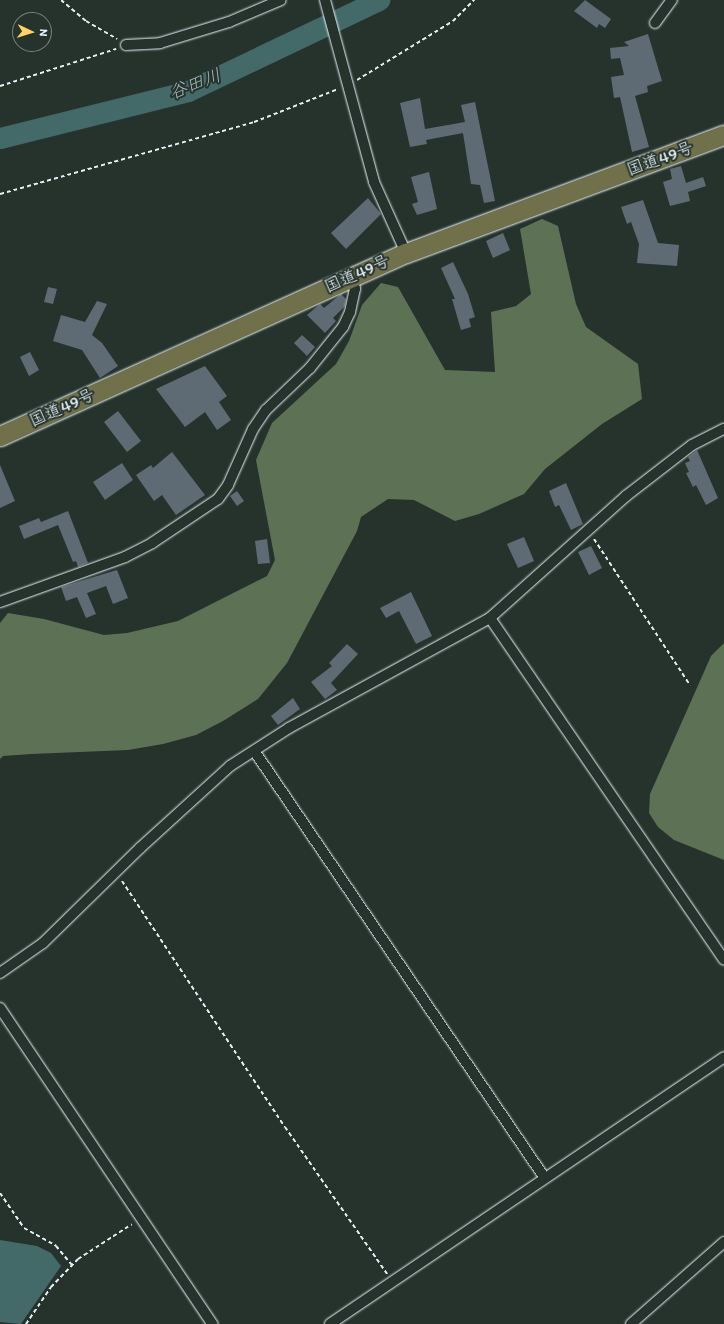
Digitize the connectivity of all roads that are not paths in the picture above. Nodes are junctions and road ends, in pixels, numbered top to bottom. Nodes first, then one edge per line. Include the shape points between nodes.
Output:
1 (281, 0) edge
2 (325, 0) edge
3 (672, 0) edge
4 (655, 23) dead end
5 (126, 45) road end
6 (724, 135) edge
7 (406, 253) junction
8 (352, 276) junction
9 (724, 429) edge
10 (0, 436) edge
11 (0, 602) edge
12 (490, 618) junction
13 (255, 752) junction
14 (724, 960) edge
15 (0, 973) edge
16 (0, 1008) edge
17 (724, 1057) edge
18 (544, 1177) junction
19 (724, 1242) edge
20 (212, 1324) edge
21 (330, 1324) edge
22 (631, 1324) edge

1 - 5 street via 229,22 160,43
2 - 7 street via 374,182
3 - 4 street
6 - 7 highway, 国道49号
7 - 8 highway, 国道49号
8 - 10 highway, 国道49号
8 - 11 street via 355,289 350,312 343,327 310,368 266,410 253,429 228,485 218,499 152,543 125,557
9 - 12 street via 692,445 626,496 539,577
12 - 13 street via 289,728
12 - 14 street
13 - 15 street via 230,766 43,943
13 - 18 street
16 - 20 street
17 - 18 street
18 - 21 street
19 - 22 street

